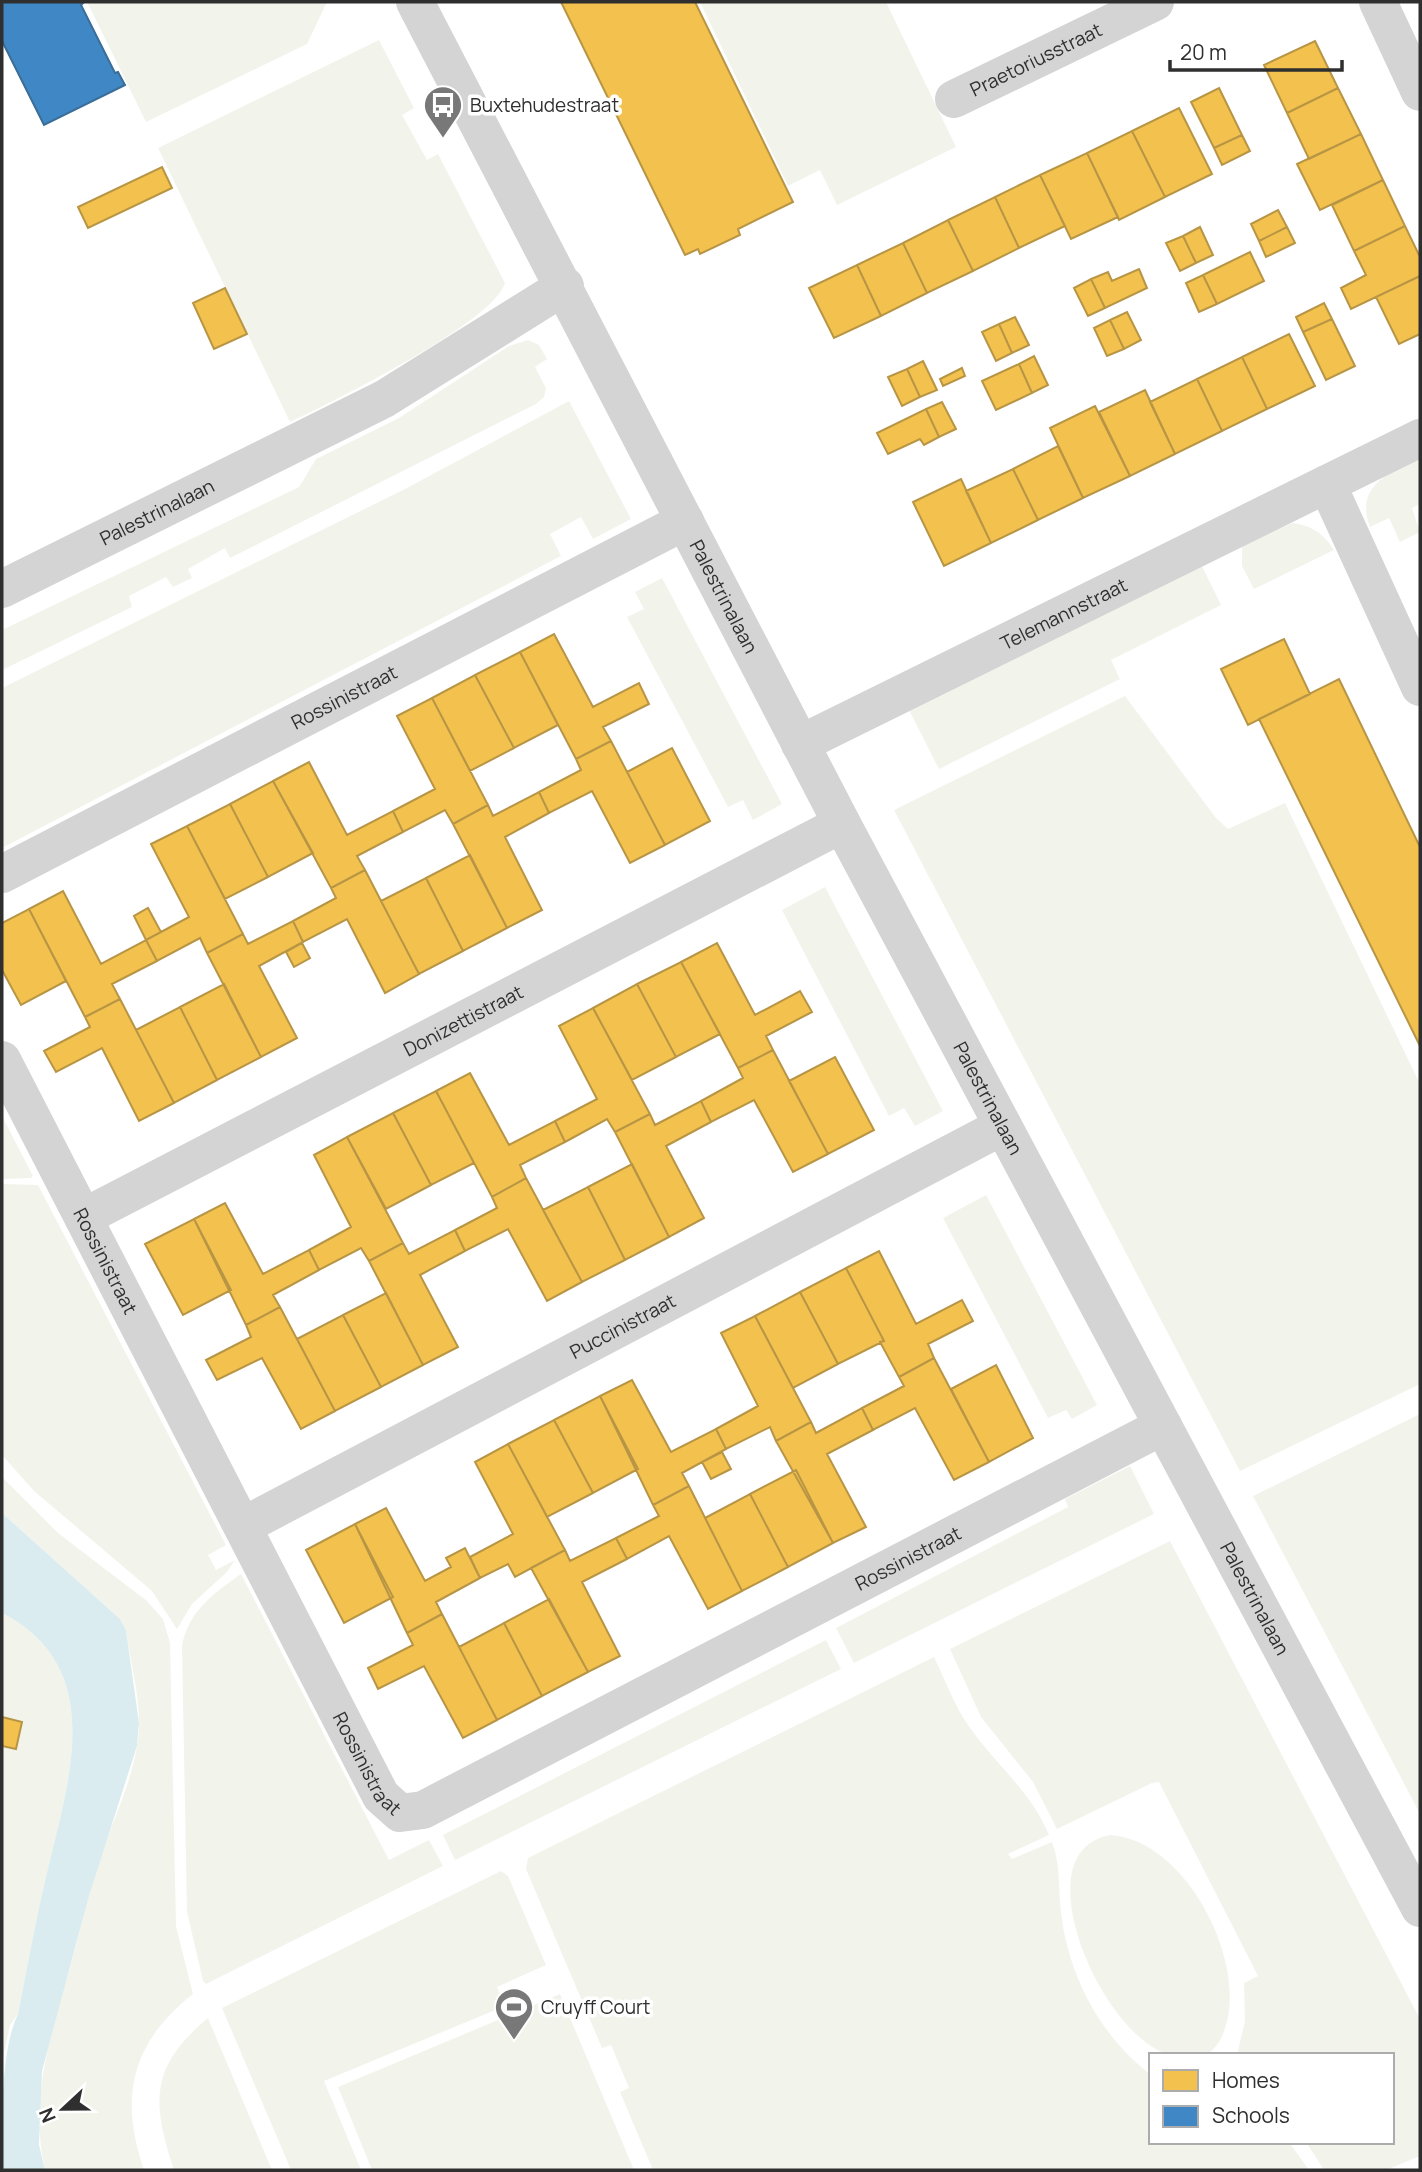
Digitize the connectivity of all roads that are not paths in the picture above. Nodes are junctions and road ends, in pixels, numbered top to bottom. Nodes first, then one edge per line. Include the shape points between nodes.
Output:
1 (415, 2) edge
2 (1155, 2) edge
3 (1378, 2) edge
4 (1420, 92) edge
5 (954, 99) dead end
6 (565, 286) junction
7 (1420, 438) edge
8 (1328, 484) junction
9 (685, 521) junction
10 (2, 589) edge
11 (1420, 687) edge
12 (800, 744) junction
13 (842, 824) junction
14 (2, 874) edge
15 (2, 1060) edge
16 (1003, 1126) junction
17 (84, 1217) junction
18 (1163, 1426) junction
19 (243, 1525) junction
20 (1420, 1908) edge

1 - 6 street, Palestrinalaan
2 - 5 street, Praetoriusstraat
3 - 4 street
6 - 9 street, Palestrinalaan
6 - 10 street, Palestrinalaan via 384,399
7 - 8 street, Telemannstraat
8 - 11 street
8 - 12 street, Telemannstraat
9 - 12 street, Palestrinalaan
9 - 14 street, Rossinistraat
12 - 13 street, Palestrinalaan
13 - 16 street, Palestrinalaan
13 - 17 street, Donizettistraat
15 - 17 street, Rossinistraat
16 - 18 street, Palestrinalaan
16 - 19 street, Puccinistraat
17 - 19 street, Rossinistraat
18 - 19 street, Rossinistraat via 423,1810 400,1813 381,1796
18 - 20 street, Palestrinalaan

